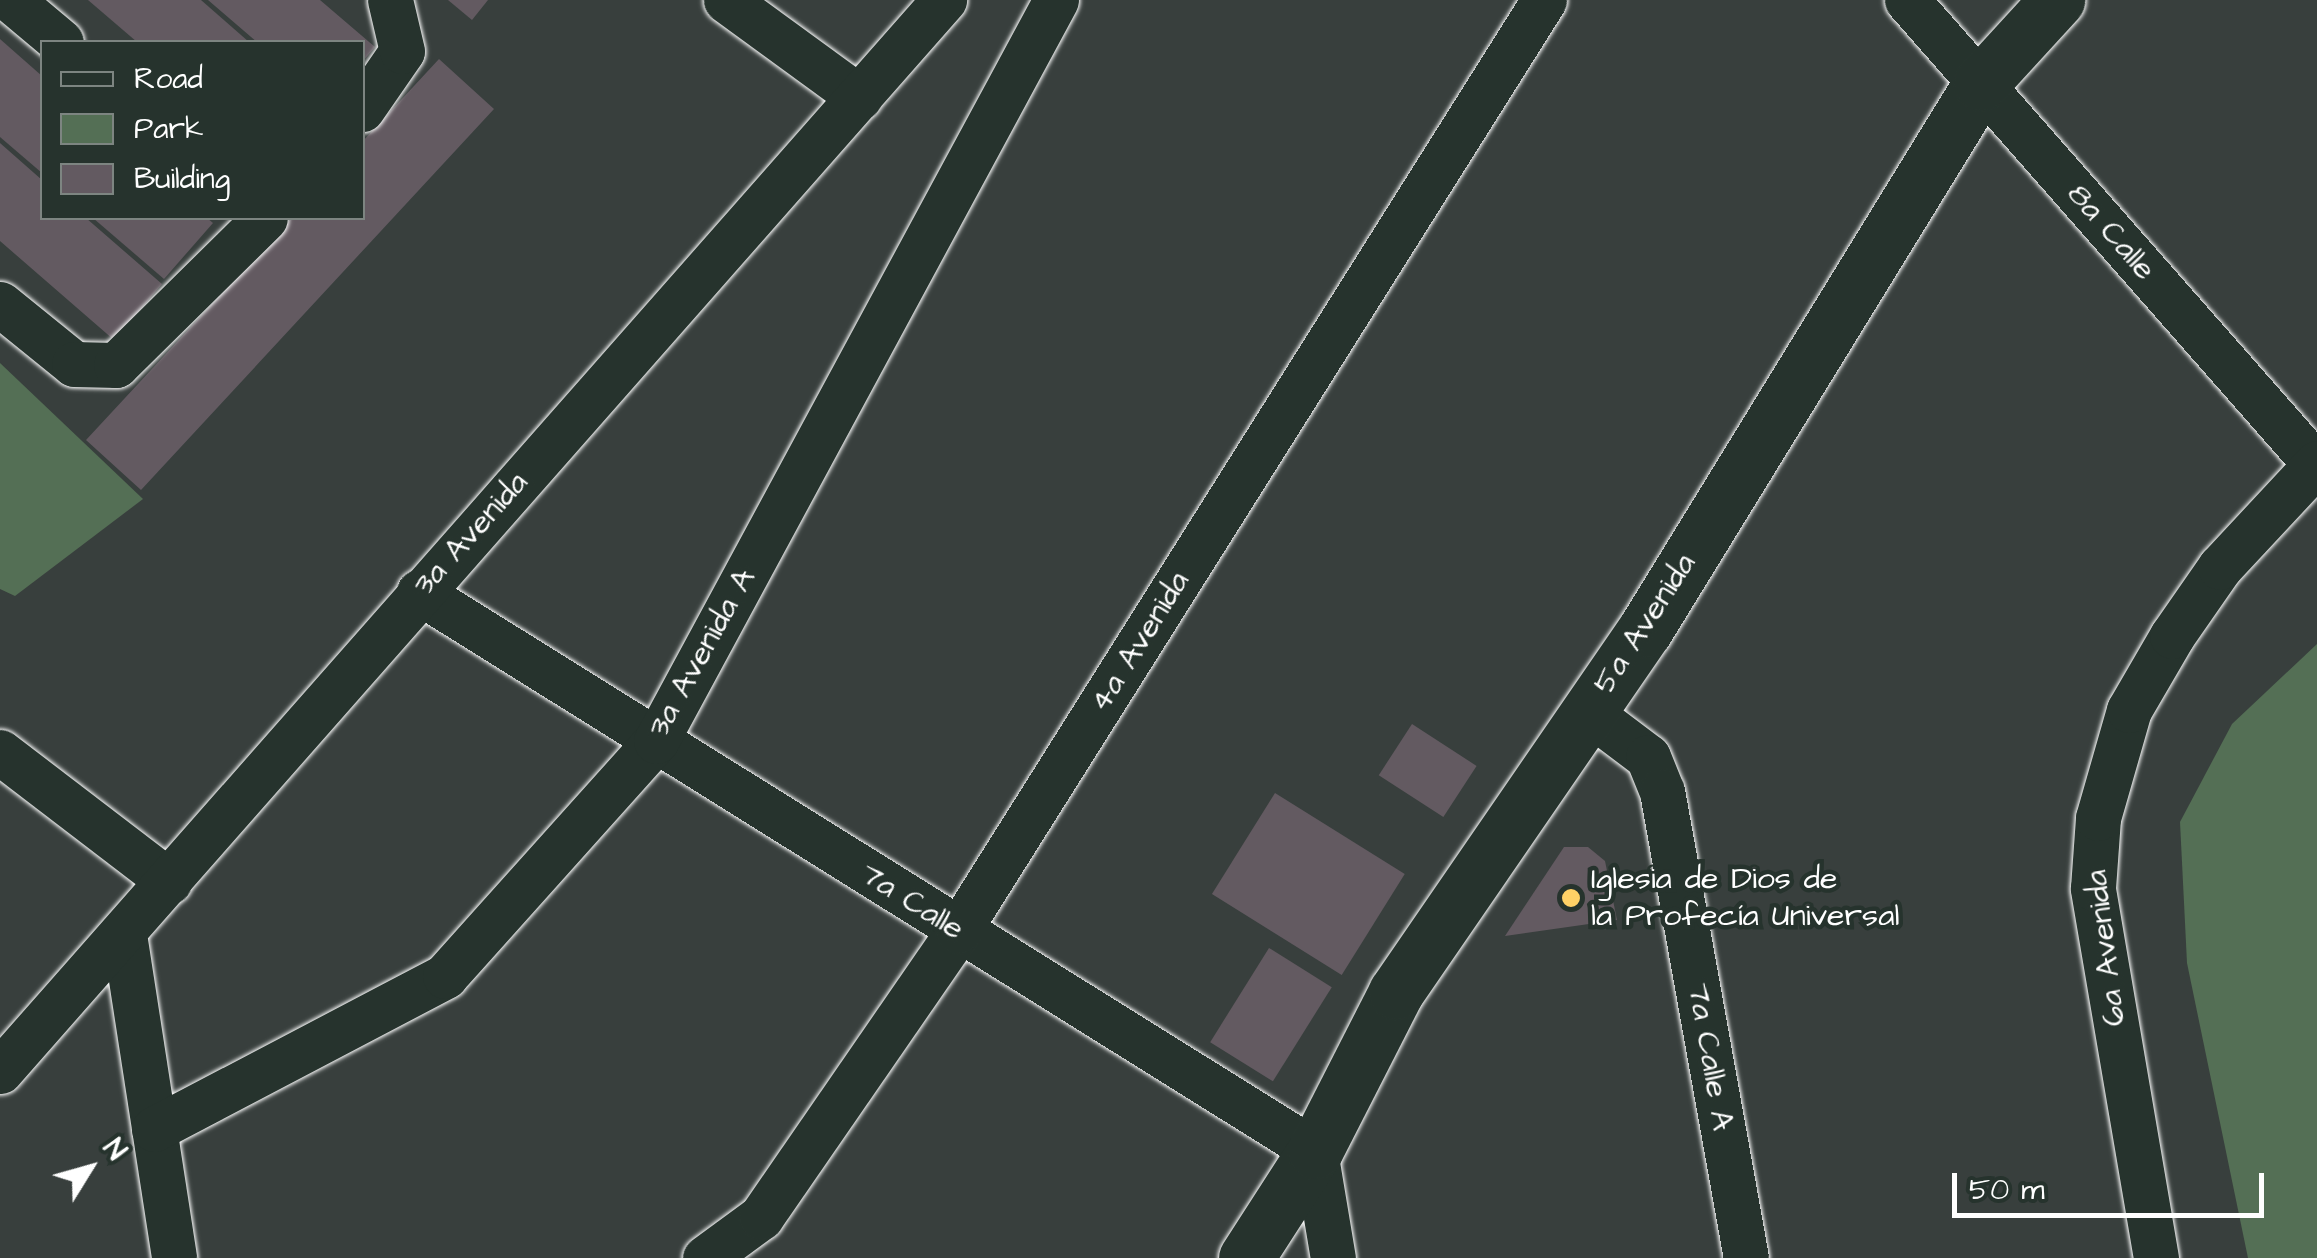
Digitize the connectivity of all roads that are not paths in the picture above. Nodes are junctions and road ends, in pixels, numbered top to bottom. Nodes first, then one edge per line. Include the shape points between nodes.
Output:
1 (12, 0) edge
2 (390, 0) edge
3 (726, 0) edge
4 (944, 0) edge
5 (1056, 0) edge
6 (1544, 0) edge
7 (1907, 0) edge
8 (2057, 0) edge
9 (774, 22) edge
10 (59, 40) edge
11 (1980, 84) junction
12 (860, 97) junction
13 (365, 105) edge
14 (263, 220) edge
15 (0, 304) edge
16 (2316, 464) edge
17 (420, 592) junction
18 (1587, 712) junction
19 (656, 741) junction
20 (0, 752) edge
21 (170, 881) junction
22 (958, 931) junction
23 (124, 934) junction
24 (0, 1071) edge
25 (154, 1129) junction
26 (1316, 1152) junction
27 (174, 1258) edge
28 (705, 1258) edge
29 (1246, 1258) edge
30 (1333, 1258) edge
31 (1746, 1258) edge
32 (2156, 1258) edge

1 - 10 street
2 - 13 street via 402,52
3 - 9 street via 750,26
4 - 12 street, 3a Avenida
5 - 19 street, 3a Avenida A
6 - 22 street, 4a Avenida
7 - 11 street, 8a Calle
8 - 11 main road, 5a Avenida
9 - 12 street
11 - 16 street, 8a Calle
11 - 18 main road, 5a Avenida
12 - 17 street, 3a Avenida
14 - 15 street via 116,365 74,364
16 - 32 street, 6a Avenida via 2220,566 2172,636 2129,710 2098,818 2100,938
17 - 19 street, 7a Calle
17 - 21 street, 3a Avenida
18 - 26 main road, 5a Avenida via 1396,992
18 - 31 street, 7a Calle A via 1648,757 1662,791
19 - 22 street, 7a Calle
19 - 25 street, 3a Avenida A via 446,976
20 - 21 street
21 - 23 street, 3a Avenida
22 - 26 street, 7a Calle
22 - 28 street, 4a Avenida via 762,1217
23 - 24 street, 3a Avenida
23 - 25 street
25 - 27 street
26 - 29 main road, 5a Avenida
26 - 30 street

